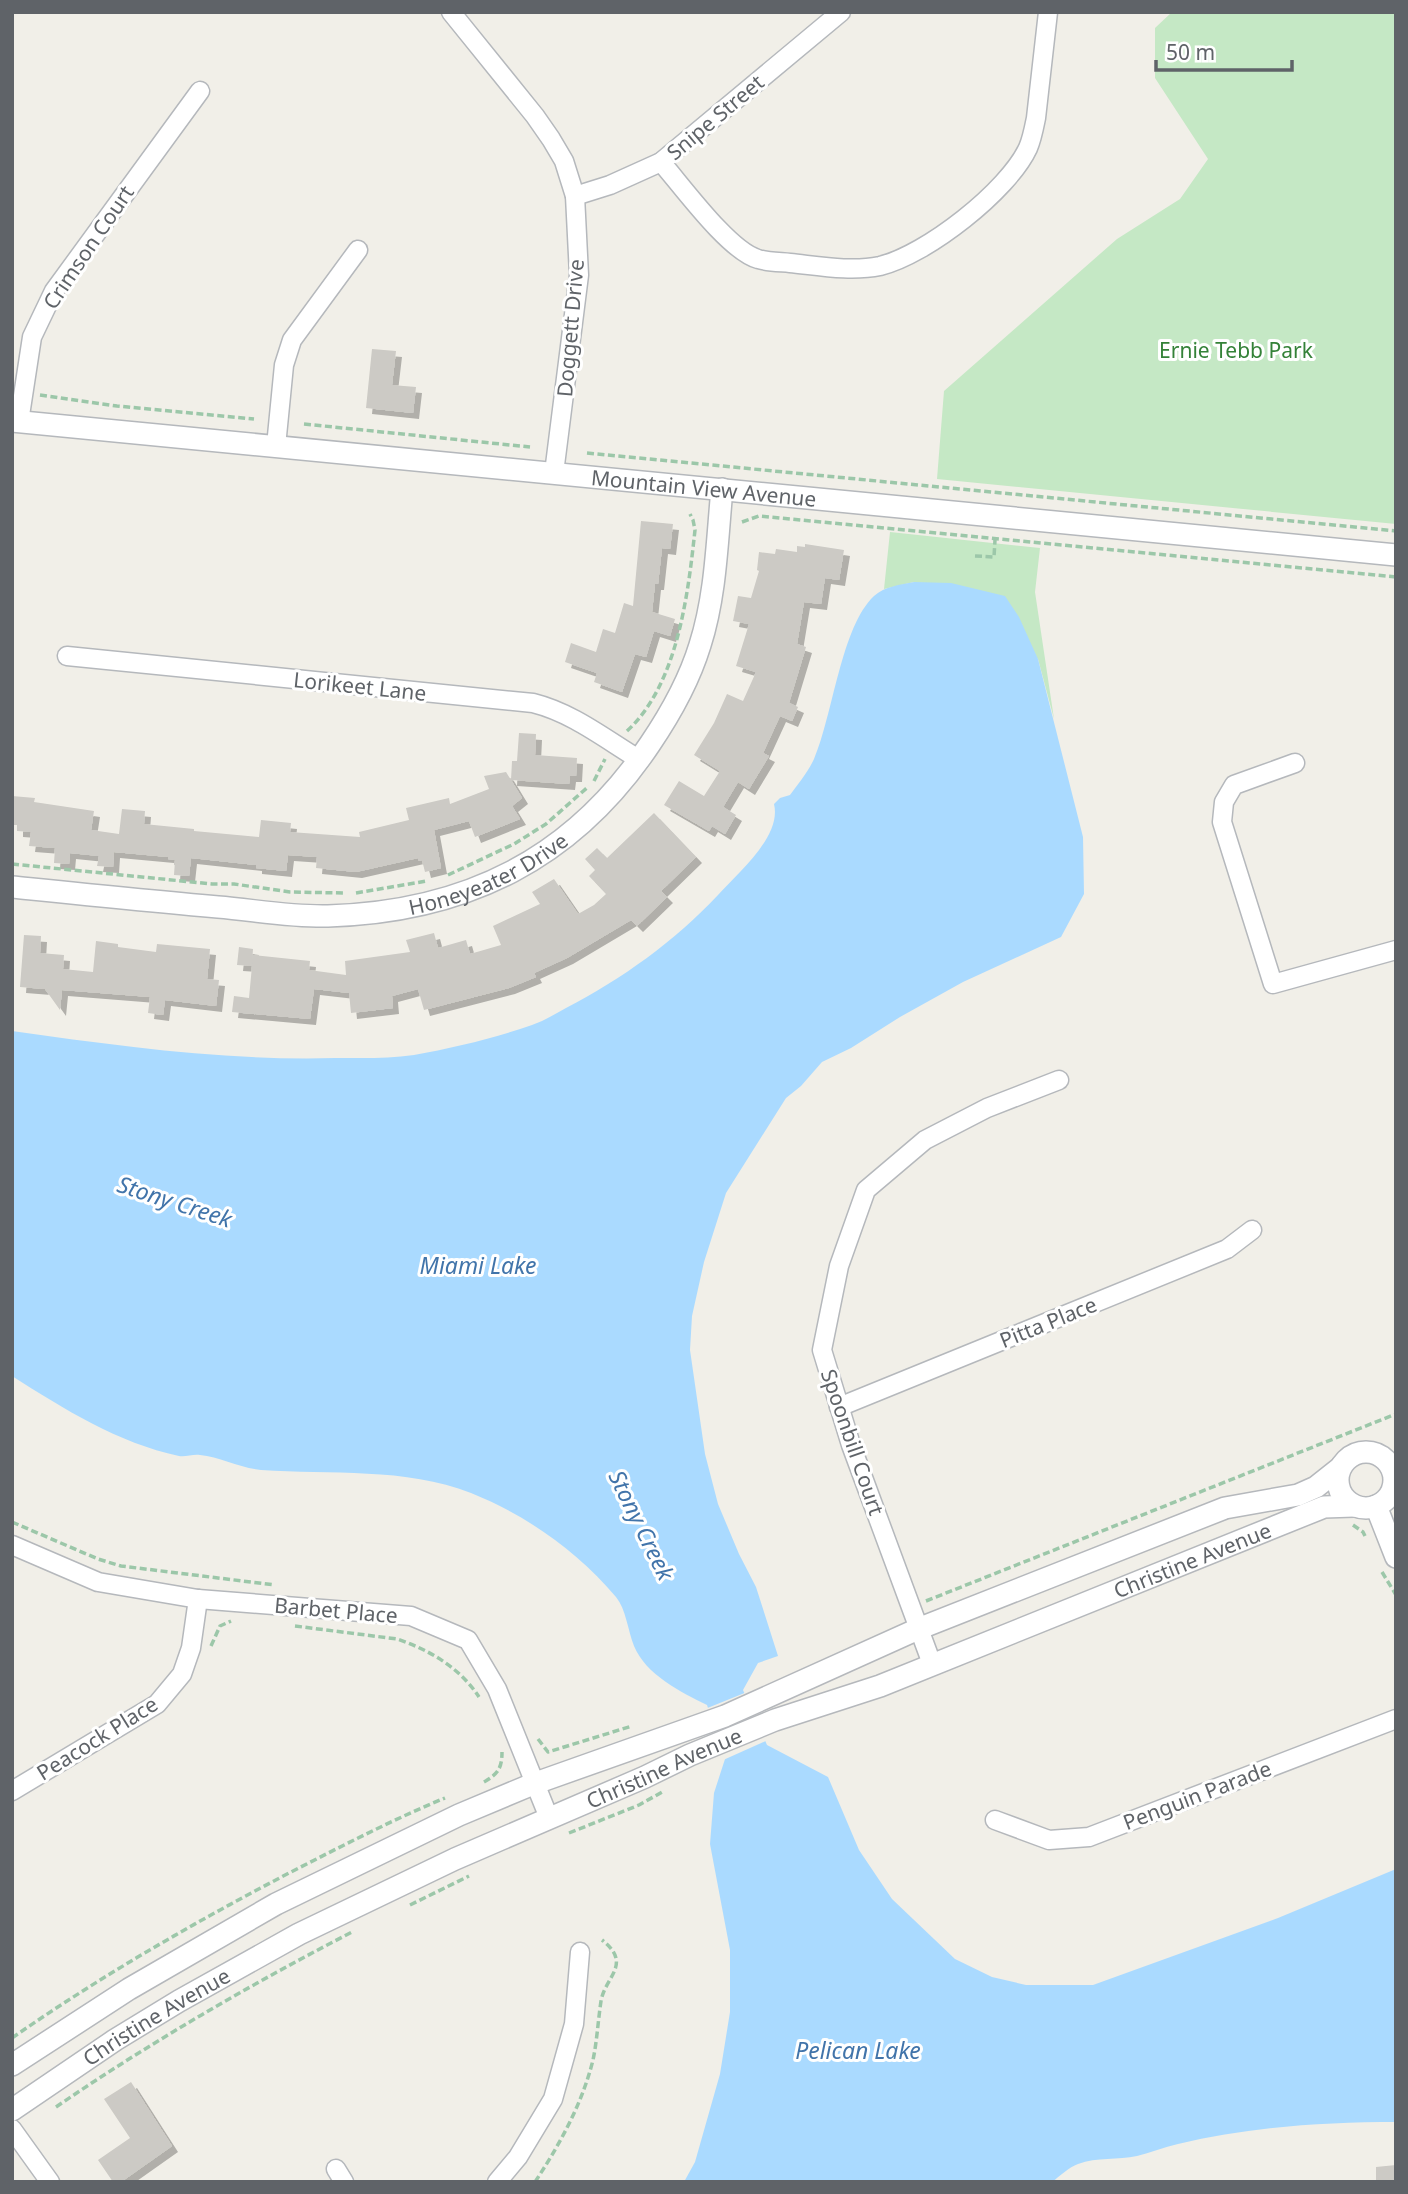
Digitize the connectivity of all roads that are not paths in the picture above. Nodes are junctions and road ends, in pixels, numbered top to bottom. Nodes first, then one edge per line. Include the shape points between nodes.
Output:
1 (451, 12) edge
2 (841, 12) edge
3 (1048, 12) edge
4 (200, 91) dead end
5 (661, 162) junction
6 (575, 196) junction
7 (358, 250) dead end
8 (16, 421) edge
9 (276, 446) junction
10 (554, 473) junction
11 (722, 489) junction
12 (1396, 555) edge
13 (67, 656) dead end
14 (640, 760) junction
15 (1295, 763) dead end
16 (12, 887) edge
17 (1396, 950) edge
18 (1059, 1080) dead end
19 (1252, 1230) dead end
20 (839, 1407) junction
21 (1386, 1452) edge
22 (1340, 1468) junction
23 (1394, 1489) edge
24 (1376, 1506) junction
25 (1350, 1514) junction
26 (12, 1545) edge
27 (1388, 1564) edge
28 (198, 1599) junction
29 (918, 1629) junction
30 (932, 1664) junction
31 (1396, 1719) edge
32 (533, 1784) junction
33 (12, 1791) edge
34 (549, 1818) junction
35 (995, 1820) dead end
36 (580, 1952) dead end
37 (12, 2065) edge
38 (12, 2110) edge
39 (12, 2129) edge
40 (50, 2182) edge
41 (497, 2182) edge

1 - 6 street, Doggett Drive via 536,116 564,161
2 - 5 street, Snipe Street
3 - 5 street via 1027,150 990,195 906,257 851,269 757,259 724,235
4 - 8 street, Crimson Court via 54,291 32,337
5 - 6 street, Snipe Street
6 - 10 street, Doggett Drive via 579,275
7 - 9 street via 292,340 284,365
8 - 9 street, Mountain View Avenue
9 - 10 street, Mountain View Avenue
10 - 11 street, Mountain View Avenue
11 - 12 street, Mountain View Avenue
11 - 14 street, Honeyeater Drive via 710,602 699,647 669,716
13 - 14 street, Lorikeet Lane via 533,703 572,717
14 - 16 street, Honeyeater Drive via 592,815 543,854 484,885 394,911 325,916
15 - 17 street via 1234,785 1224,802 1223,822 1273,984
18 - 20 street, Spoonbill Court via 987,1108 925,1140 866,1190 839,1266 821,1350
19 - 20 street, Pitta Place via 1227,1249
20 - 29 street, Spoonbill Court
21 - 22 street via 1355,1454
21 - 23 street
22 - 25 street via 1340,1492
22 - 29 street, Christine Avenue via 1328,1480 1297,1495 1225,1508
23 - 24 street
24 - 25 street
24 - 27 street
25 - 30 street, Christine Avenue via 1324,1507
26 - 28 street, Barbet Place via 98,1581
28 - 32 street, Barbet Place via 411,1616 468,1640 497,1689
28 - 33 street, Peacock Place via 182,1674 158,1704
29 - 30 street, Spoonbill Court
29 - 32 street, Christine Avenue via 766,1699
30 - 34 street, Christine Avenue via 775,1720
31 - 35 street, Penguin Parade via 1089,1837 1049,1840
32 - 34 street, Barbet Place
32 - 37 street, Christine Avenue via 275,1904 129,1989
34 - 38 street, Christine Avenue via 299,1934 115,2040
36 - 41 street via 574,2024 553,2099
39 - 40 street

